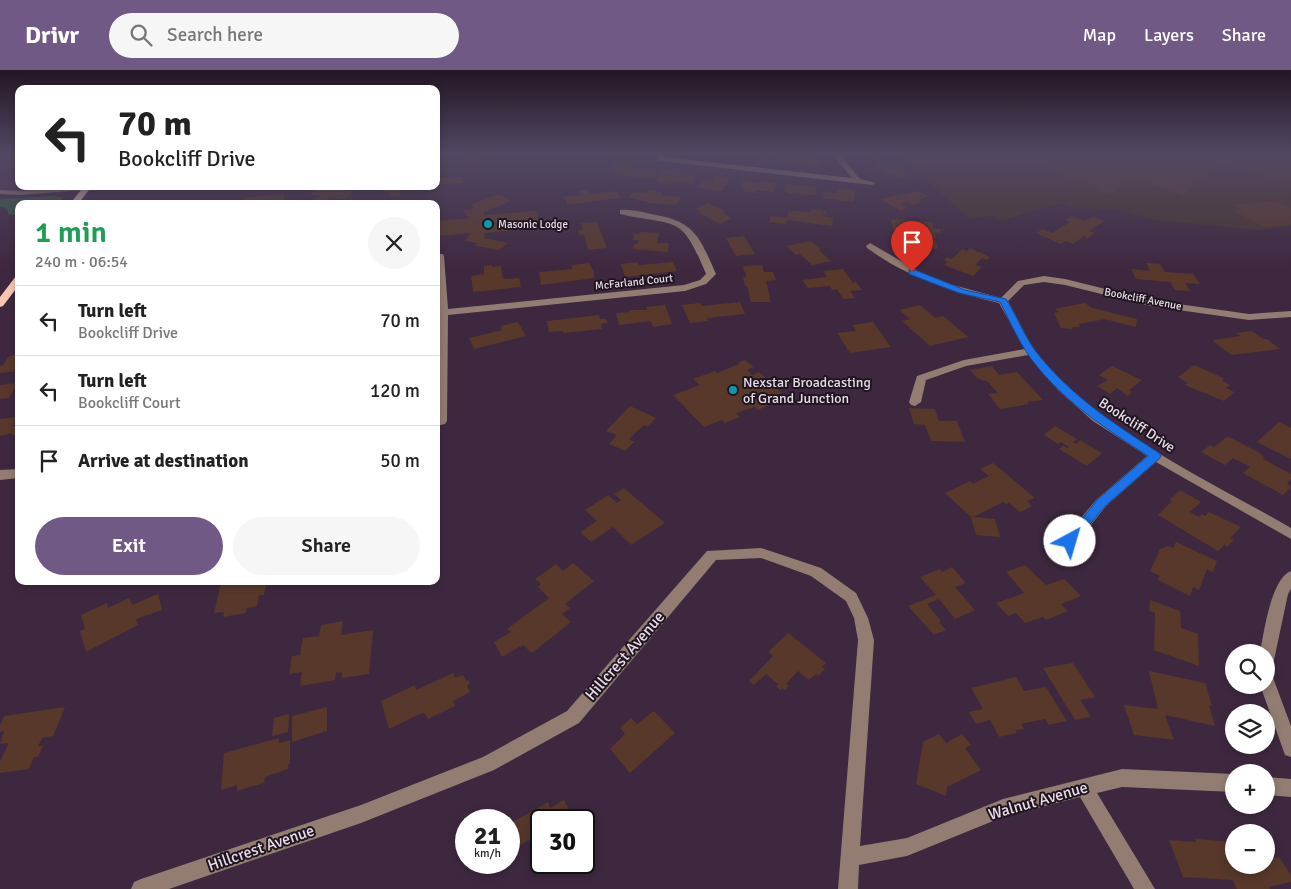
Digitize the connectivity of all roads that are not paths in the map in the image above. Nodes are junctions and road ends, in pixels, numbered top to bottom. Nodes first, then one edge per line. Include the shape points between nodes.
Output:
1 (5, 192) edge
2 (30, 192) edge
3 (623, 212) dead end
4 (870, 246) dead end
5 (440, 256) dead end
6 (15, 283) edge
7 (1003, 300) junction
8 (0, 304) edge
9 (440, 312) edge
10 (1291, 314) edge
11 (1031, 351) junction
12 (915, 402) dead end
13 (1155, 456) junction
14 (15, 474) edge
15 (0, 476) edge
16 (1291, 534) edge
17 (1070, 541) dead end
18 (1291, 578) edge
19 (1270, 644) edge
20 (1271, 694) edge
21 (1291, 749) edge
22 (1225, 783) edge
23 (1275, 787) edge
24 (1084, 788) junction
25 (1291, 788) edge
26 (850, 857) junction
27 (141, 889) edge
28 (848, 889) edge
29 (1145, 889) edge

1 - 2 street
3 - 9 street, McFarland Court via 682,225 693,237 711,274 703,282 684,288
4 - 7 street via 887,259 924,278 962,292
5 - 9 street
6 - 8 main road
7 - 10 street, Bookcliff Avenue via 1021,283 1044,279 1150,303 1239,316
7 - 11 street, Bookcliff Drive
11 - 12 street via 964,363 921,378
11 - 13 street, Bookcliff Drive via 1063,388 1097,418
13 - 16 street, Bookcliff Drive
13 - 17 street via 1101,503
14 - 15 street
18 - 19 street via 1281,592
20 - 21 street
22 - 24 street, Walnut Avenue via 1122,778
23 - 25 street
24 - 26 street, Walnut Avenue via 1003,808 907,847
24 - 29 street
26 - 27 street, Hillcrest Avenue via 866,640 852,597 816,572 761,553 712,555 573,717 488,764 361,814
26 - 28 street

